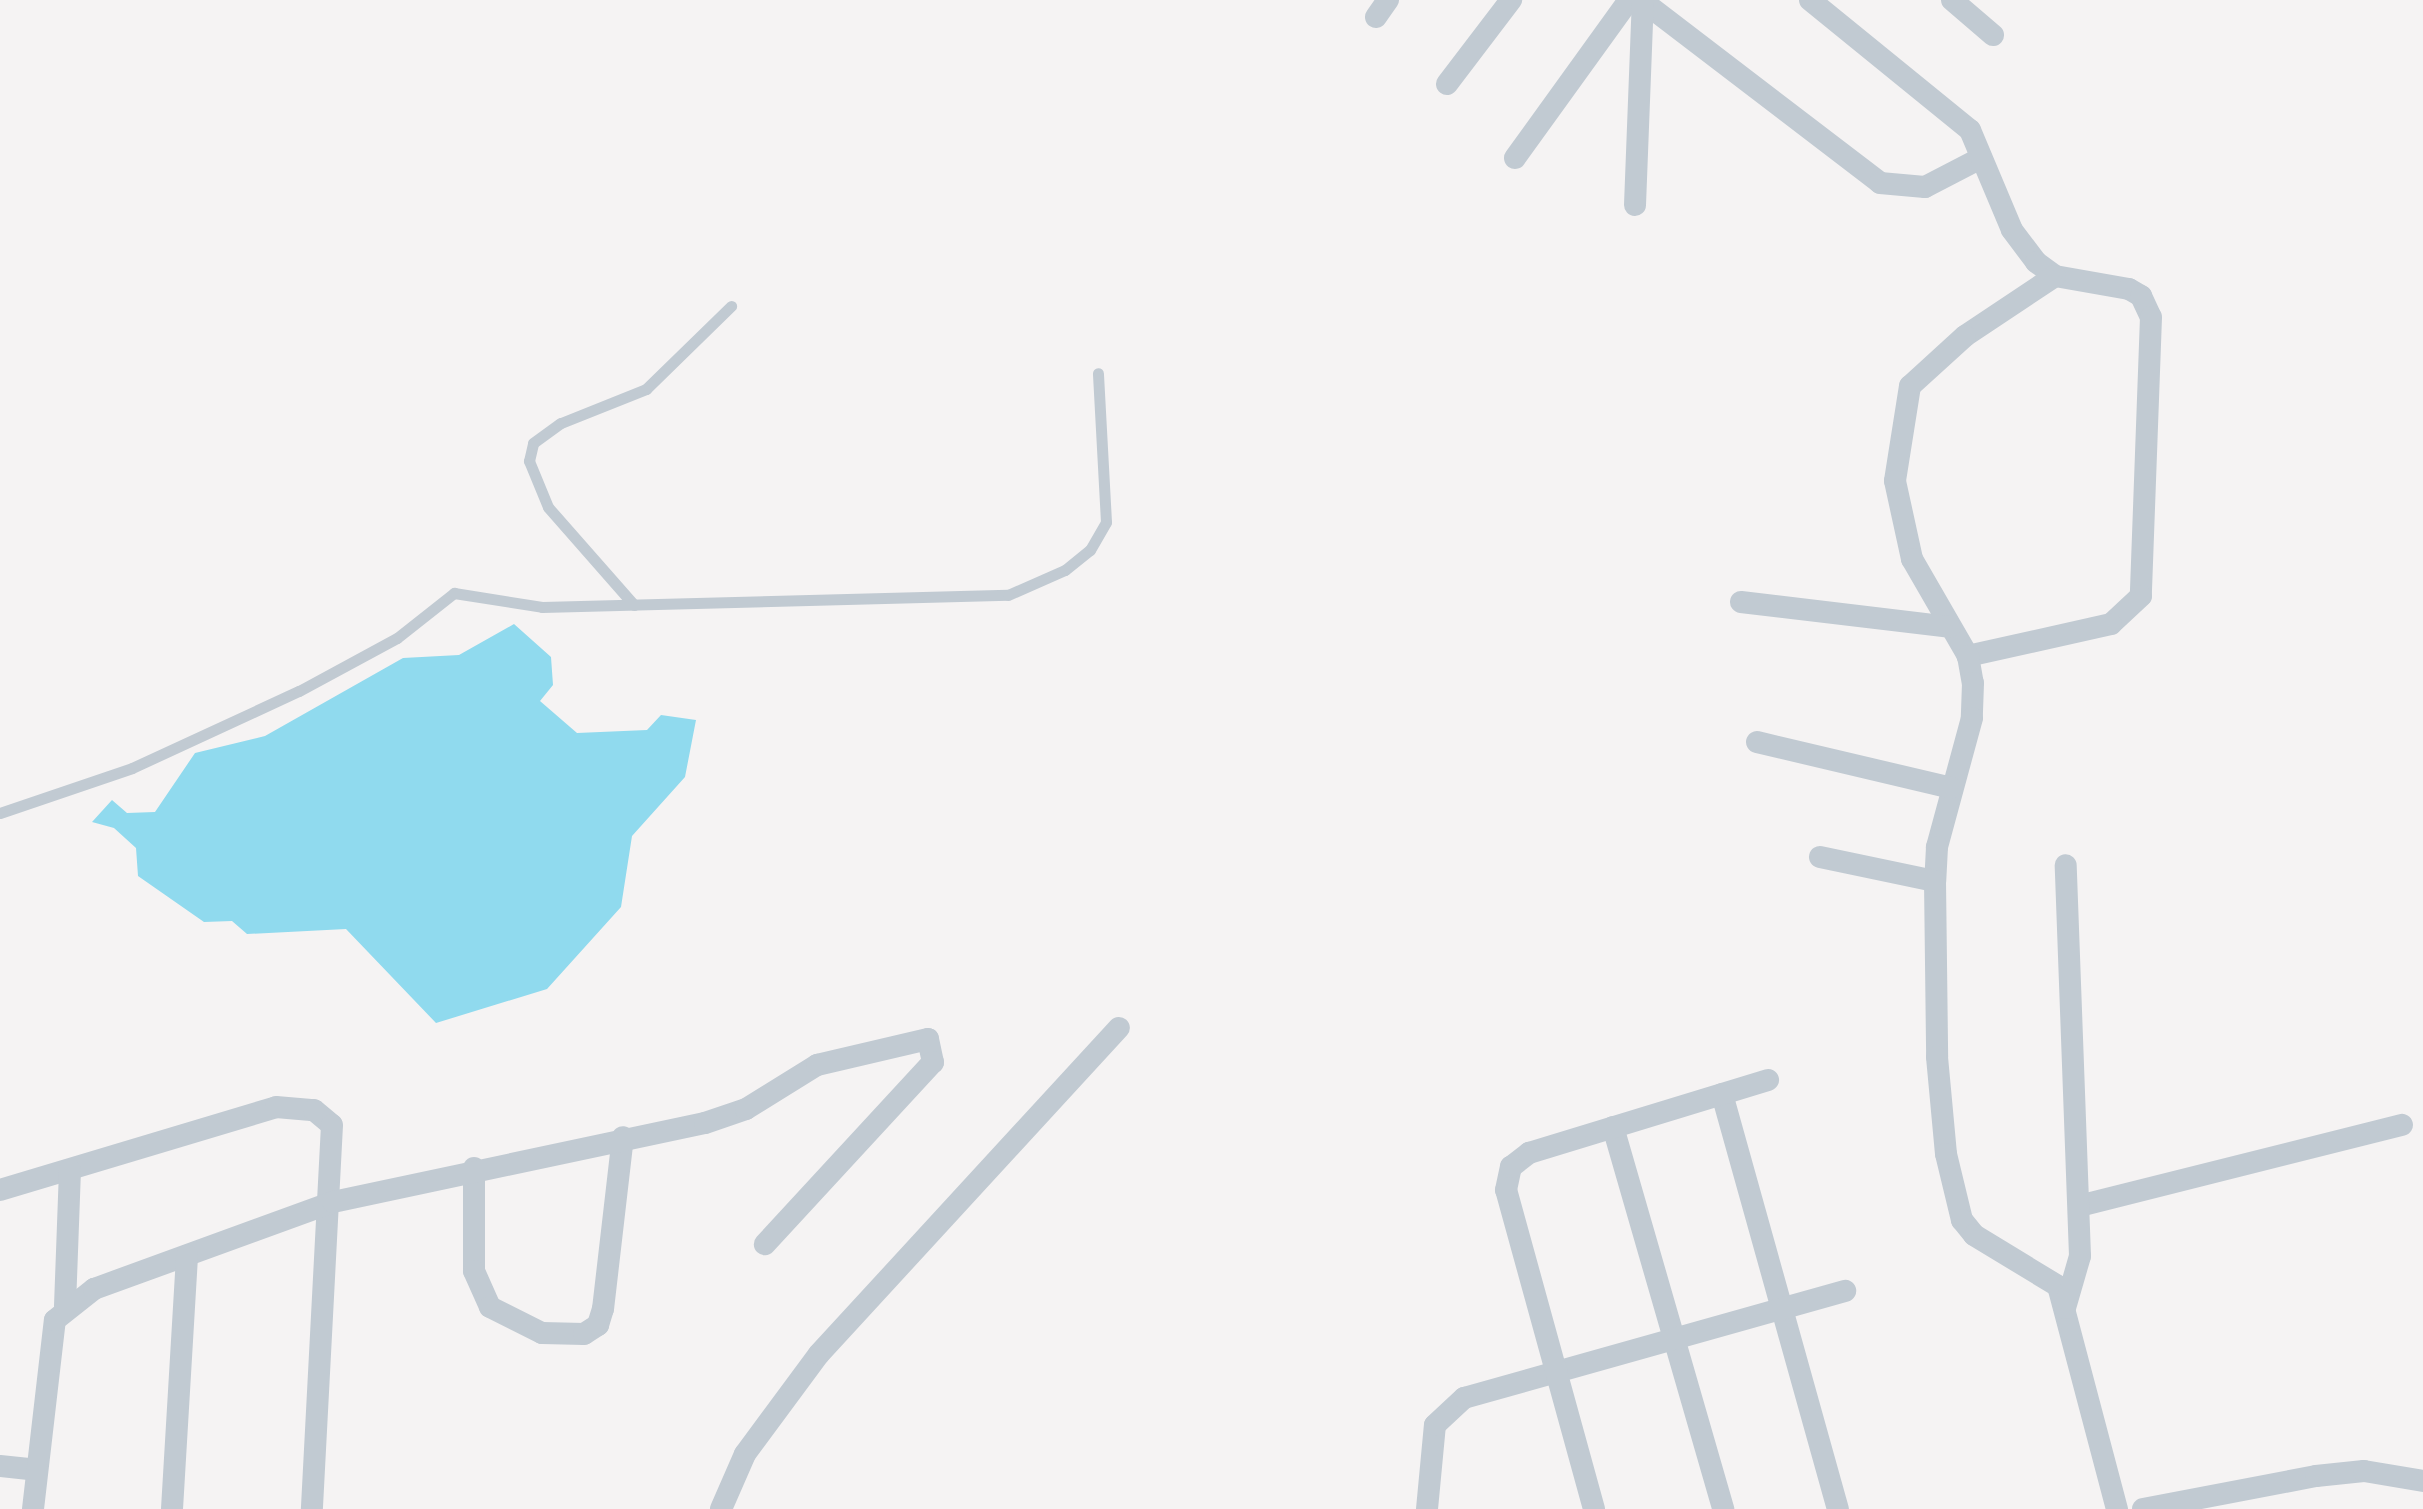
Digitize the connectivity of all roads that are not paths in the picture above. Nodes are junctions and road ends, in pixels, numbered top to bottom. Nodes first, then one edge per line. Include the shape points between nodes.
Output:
1 (1511, 0) edge
2 (1639, 0) edge
3 (1810, 0) edge
4 (1952, 0) edge
5 (1994, 35) dead end
6 (1447, 84) dead end
7 (1515, 158) dead end
8 (1981, 158) junction
9 (1636, 205) dead end
10 (2055, 276) junction
11 (731, 306) dead end
12 (1098, 373) dead end
13 (1741, 602) dead end
14 (634, 605) junction
15 (1950, 627) junction
16 (1968, 656) junction
17 (1757, 742) dead end
18 (1952, 788) junction
19 (0, 813) edge
20 (1820, 857) dead end
21 (2066, 865) dead end
22 (1935, 881) junction
23 (1118, 1028) dead end
24 (1768, 1080) dead end
25 (1722, 1094) junction
26 (2402, 1125) dead end
27 (1614, 1127) junction
28 (622, 1137) junction
29 (474, 1168) junction
30 (70, 1170) junction
31 (0, 1190) edge
32 (333, 1202) junction
33 (2079, 1206) junction
34 (765, 1244) dead end
35 (186, 1255) junction
36 (1845, 1291) dead end
37 (65, 1306) junction
38 (2065, 1308) junction
39 (1779, 1309) junction
40 (1670, 1336) junction
41 (1557, 1366) junction
42 (0, 1466) edge
43 (36, 1470) junction
44 (2423, 1481) edge
45 (2247, 1499) edge
46 (33, 1509) edge
47 (172, 1509) edge
48 (312, 1509) edge
49 (721, 1509) edge
50 (1427, 1509) edge
51 (1594, 1509) edge
52 (1723, 1509) edge
53 (1838, 1509) edge
54 (2117, 1509) edge
55 (2144, 1509) edge

1 - 6 street
2 - 7 street
2 - 8 street via 1880,183 1925,187
2 - 9 street
3 - 8 street via 1957,116
4 - 5 street
8 - 10 street via 2012,230
10 - 15 street via 1954,344 1910,386 1895,481 1912,559
10 - 16 street via 2129,289 2141,296 2151,317 2141,596 2110,624
11 - 14 lane via 646,389 561,423 533,444 533,480 548,507
12 - 14 lane via 1106,522 1090,550 1065,570 1008,595
13 - 15 street
14 - 19 lane via 542,607 454,593 396,638 299,691 132,768
15 - 16 street
16 - 18 street via 1972,718
17 - 18 street
18 - 22 street
20 - 22 street
21 - 33 street
22 - 38 street via 1937,1056 1946,1154 1962,1220 1997,1250 2046,1272
23 - 49 street via 818,1354 745,1454
24 - 25 street
25 - 27 street
25 - 39 street
26 - 33 street
27 - 40 street
27 - 41 street via 1528,1153 1510,1168 1506,1190
28 - 29 street
28 - 29 street via 602,1309 598,1325 584,1334 542,1333 490,1307 474,1272
28 - 34 street via 746,1109 817,1065 928,1039 933,1062
29 - 32 street
30 - 31 street
30 - 32 street via 276,1107 314,1110 332,1125
30 - 37 street
32 - 35 street
32 - 48 street
33 - 38 street via 2080,1256
35 - 37 street
35 - 47 street
36 - 39 street
37 - 43 street via 48,1347
38 - 54 street
39 - 40 street
39 - 53 street
40 - 41 street
40 - 52 street
41 - 50 street via 1464,1398 1434,1425
41 - 51 street
42 - 43 street
43 - 46 street
44 - 45 street via 2364,1471
45 - 55 street

